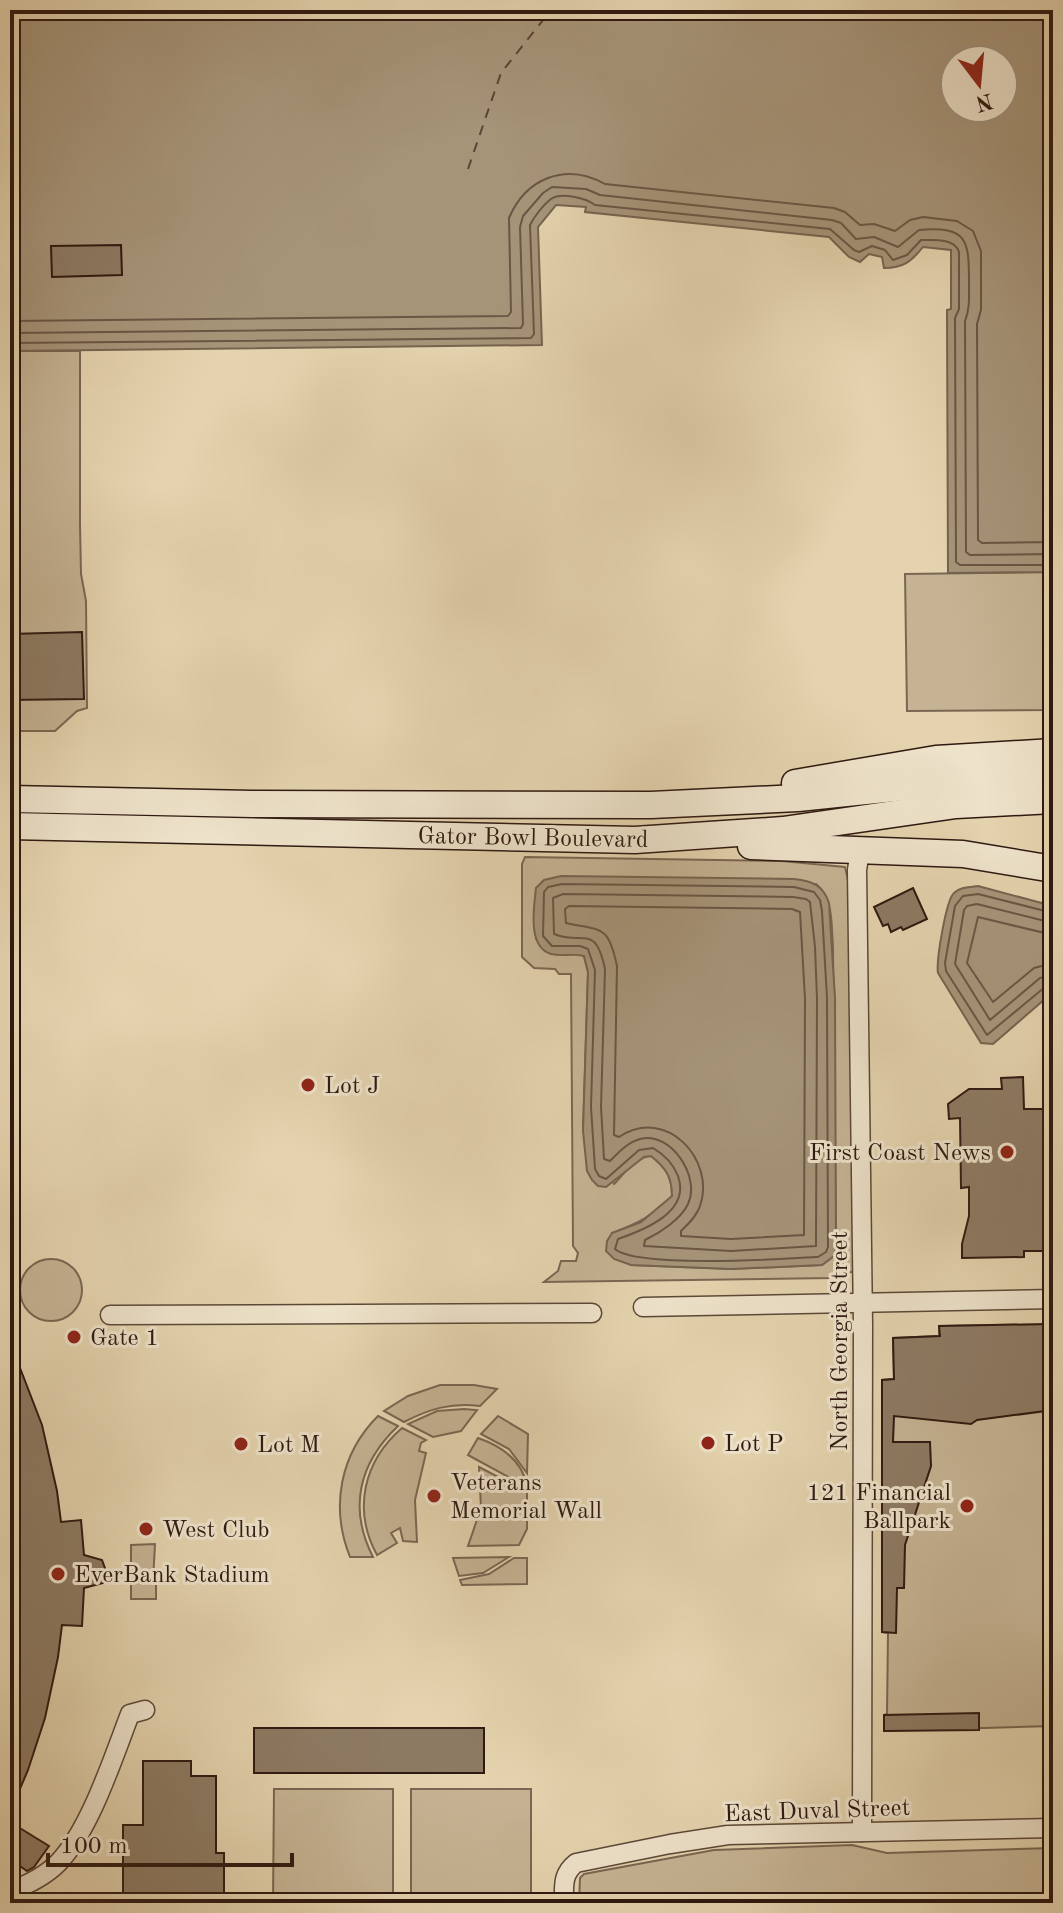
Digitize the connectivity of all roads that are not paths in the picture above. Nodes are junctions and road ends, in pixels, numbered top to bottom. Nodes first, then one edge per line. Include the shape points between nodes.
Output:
1 (1053, 752) edge
2 (1053, 777) edge
3 (10, 799) edge
4 (1053, 800) edge
5 (682, 805) junction
6 (956, 805) junction
7 (10, 826) edge
8 (635, 840) junction
9 (860, 851) junction
10 (1053, 869) edge
11 (1053, 1299) edge
12 (863, 1303) junction
13 (643, 1307) dead end
14 (592, 1313) dead end
15 (110, 1315) dead end
16 (145, 1710) dead end
17 (1053, 1828) edge
18 (862, 1832) junction
19 (10, 1891) edge
20 (564, 1903) edge

1 - 5 main road via 912,762
2 - 5 main road, Gator Bowl Boulevard
3 - 5 main road, Gator Bowl Boulevard
4 - 6 main road, Gator Bowl Boulevard
6 - 8 main road, Gator Bowl Boulevard via 783,830
6 - 9 main road via 904,825
7 - 8 main road, Gator Bowl Boulevard
8 - 9 main road
9 - 10 main road via 981,855
9 - 12 street, North Georgia Street
11 - 12 street
12 - 13 street
12 - 18 street, North Georgia Street
14 - 15 street
16 - 19 street via 130,1714 94,1805 58,1863
17 - 18 street, East Duval Street
18 - 20 street, East Duval Street via 728,1835 585,1861 567,1870

